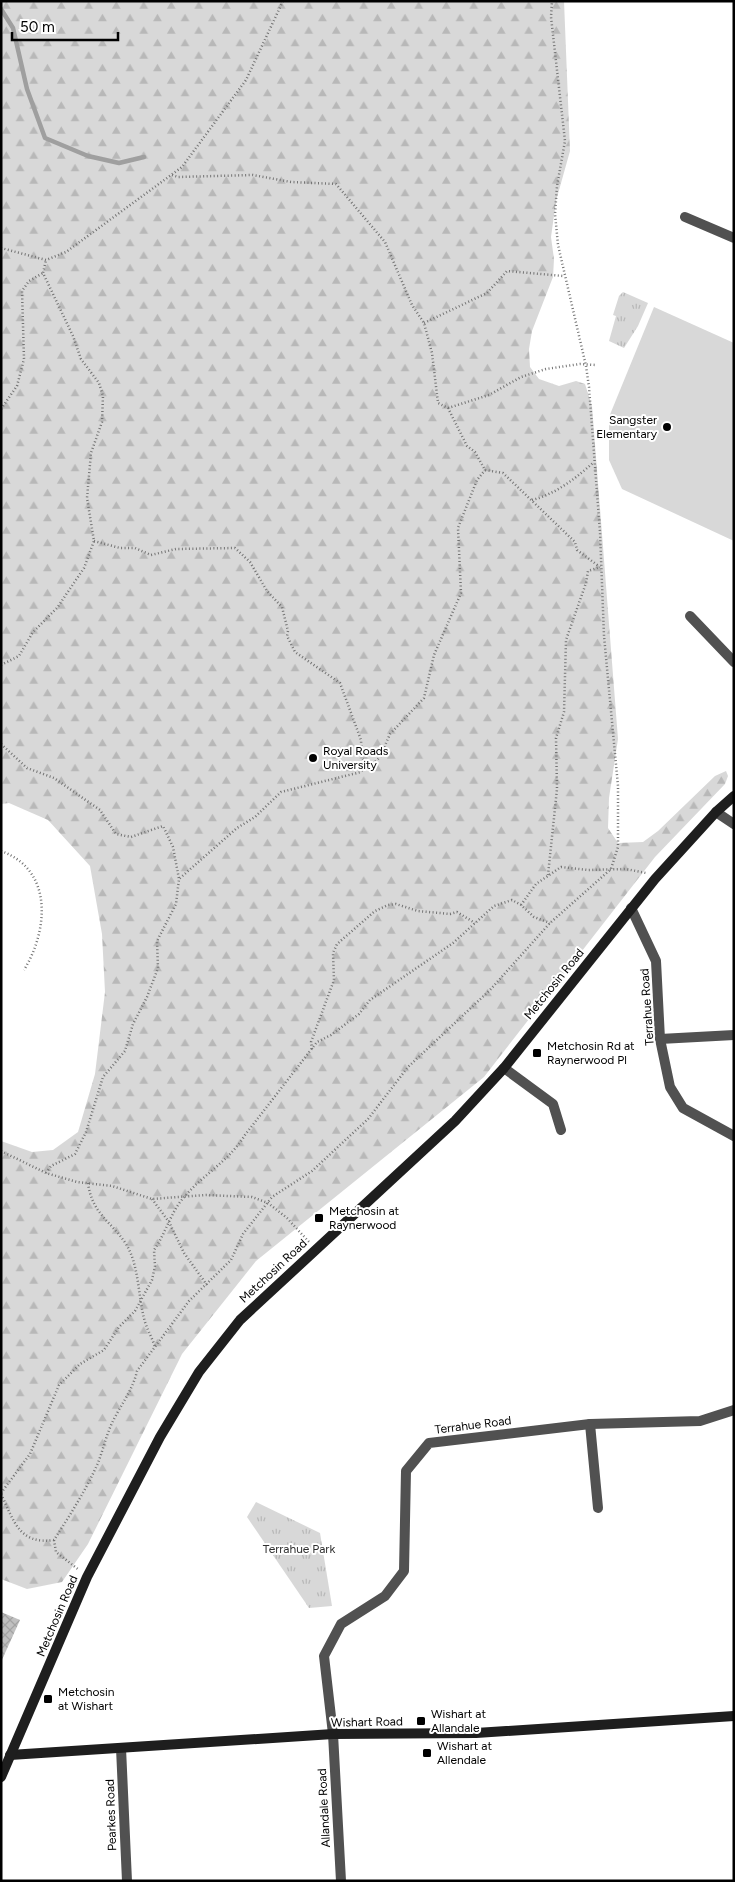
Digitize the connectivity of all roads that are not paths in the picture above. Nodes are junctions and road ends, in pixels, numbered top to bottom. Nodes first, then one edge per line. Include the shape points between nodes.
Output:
1 (685, 217) dead end
2 (734, 238) edge
3 (690, 616) dead end
4 (734, 662) edge
5 (734, 796) edge
6 (716, 812) junction
7 (734, 824) edge
8 (631, 908) junction
9 (734, 1035) edge
10 (660, 1039) junction
11 (504, 1068) junction
12 (561, 1130) dead end
13 (734, 1136) edge
14 (734, 1410) edge
15 (590, 1424) junction
16 (598, 1508) dead end
17 (734, 1716) edge
18 (333, 1734) junction
19 (121, 1748) junction
20 (6, 1756) edge
21 (1, 1777) edge
22 (126, 1881) edge
23 (340, 1881) edge

1 - 2 street
3 - 4 street
5 - 6 main road, Metchosin Road
6 - 7 street
6 - 8 main road, Metchosin Road
8 - 10 street, Terrahue Road via 656,960
8 - 11 main road, Metchosin Road
9 - 10 street
10 - 13 street, Terrahue Road via 670,1088 683,1108
11 - 12 street via 553,1104
11 - 20 main road, Metchosin Road via 436,1140 240,1320 199,1372 160,1436 87,1577
14 - 15 street, Terrahue Road via 700,1421
15 - 16 street
15 - 18 street, Terrahue Road via 429,1443 406,1471 404,1571 385,1596 341,1624 324,1656
17 - 18 main road, Wishart Road via 476,1734
18 - 19 main road, Wishart Road
18 - 23 street, Allandale Road
19 - 20 main road, Wishart Road
19 - 22 street, Pearkes Road
20 - 21 main road, Metchosin Road

